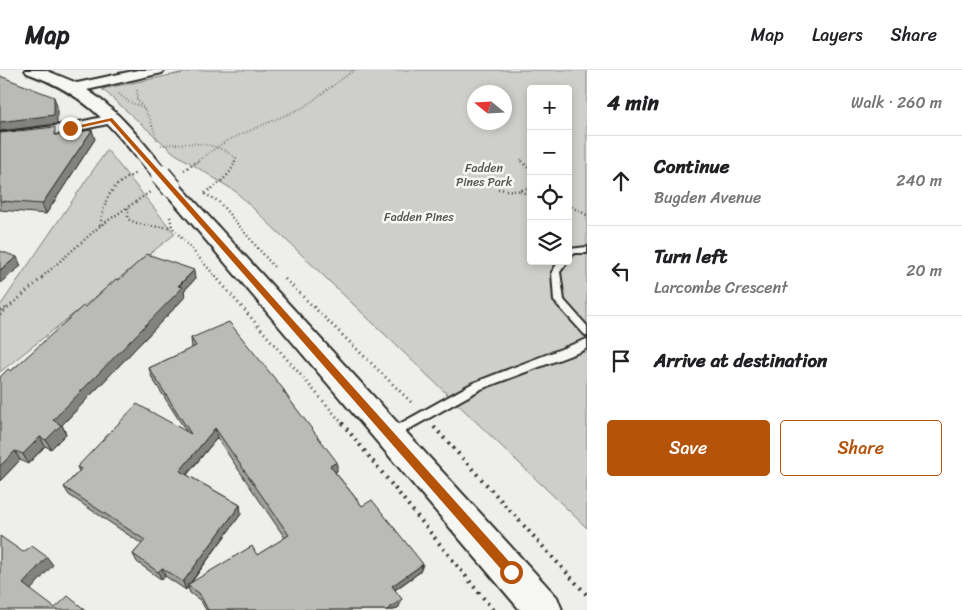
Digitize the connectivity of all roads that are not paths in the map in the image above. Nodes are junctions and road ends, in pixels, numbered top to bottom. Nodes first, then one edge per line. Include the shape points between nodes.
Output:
1 (32, 70) edge
2 (157, 70) edge
3 (76, 88) junction
4 (112, 119) junction
5 (0, 137) edge
6 (587, 250) edge
7 (572, 251) edge
8 (561, 265) edge
9 (587, 332) edge
10 (587, 343) edge
11 (390, 435) junction
12 (544, 610) edge

1 - 3 street
2 - 3 street
3 - 4 street
4 - 5 street
4 - 11 street
6 - 7 lane
8 - 9 lane via 556,272 559,301
10 - 11 lane via 477,386
11 - 12 street

